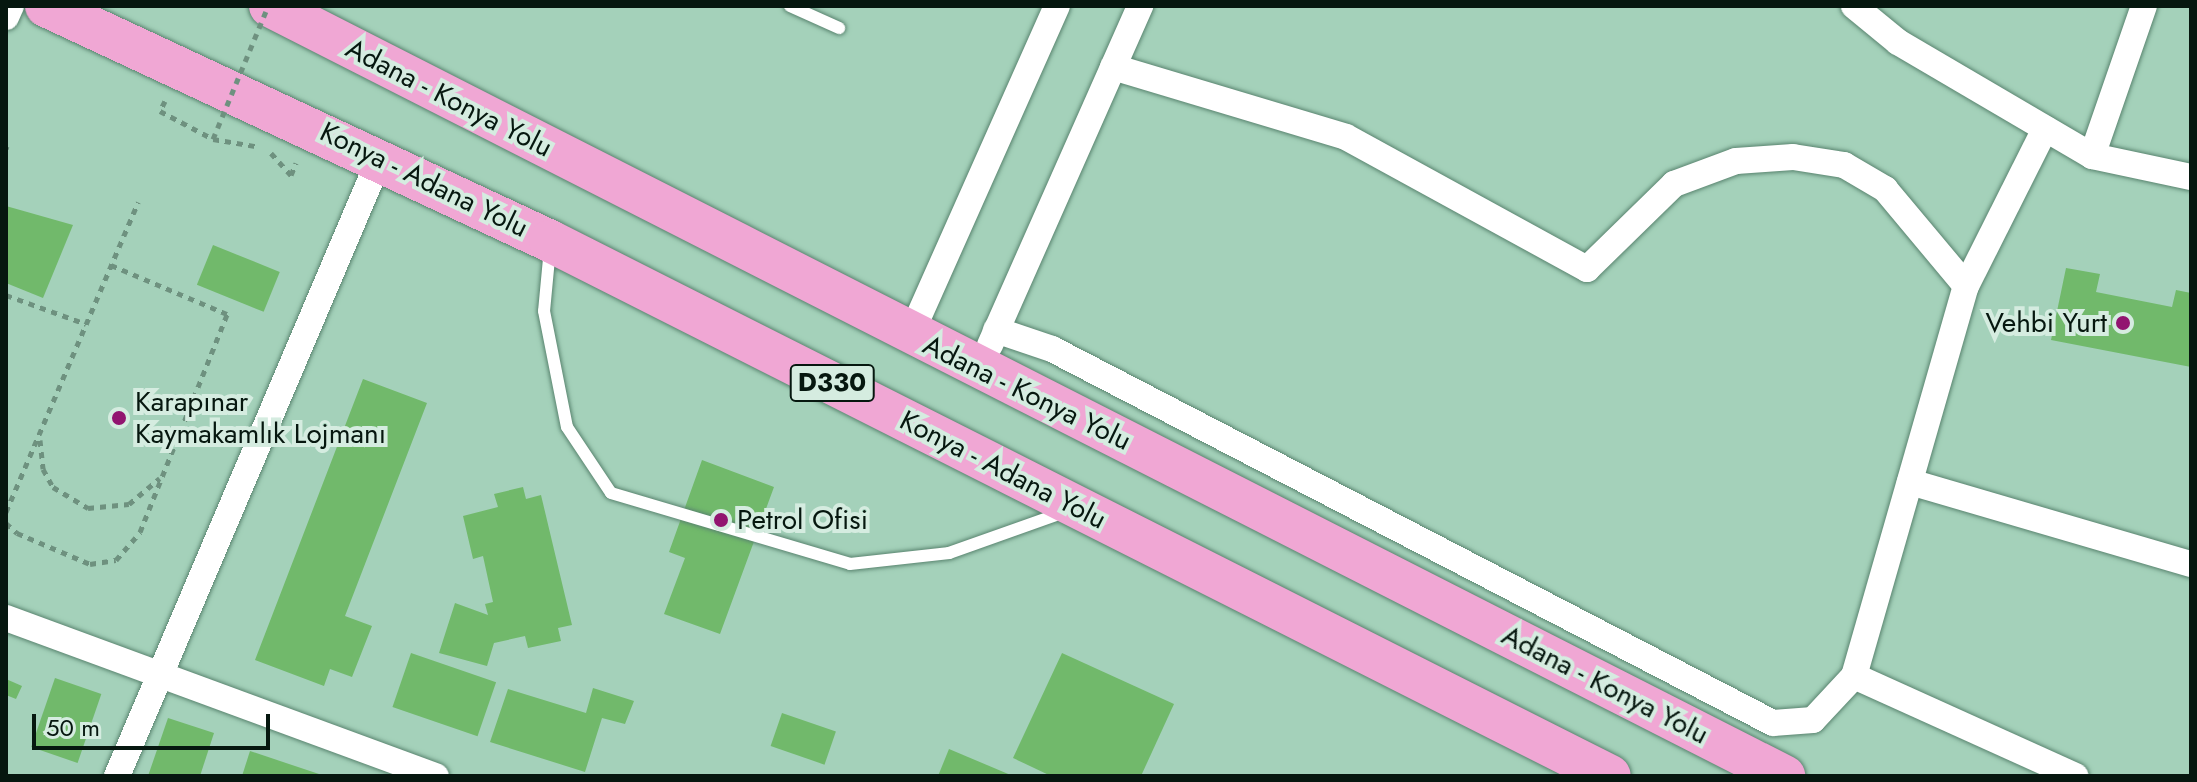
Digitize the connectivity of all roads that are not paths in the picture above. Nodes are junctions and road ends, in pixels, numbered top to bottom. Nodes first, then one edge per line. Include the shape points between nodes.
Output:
1 (11, 6) edge
2 (46, 6) edge
3 (269, 6) edge
4 (790, 6) edge
5 (1057, 6) edge
6 (1140, 6) edge
7 (1854, 6) edge
8 (2144, 6) edge
9 (6, 17) edge
10 (839, 28) dead end
11 (1113, 67) junction
12 (2045, 129) junction
13 (2092, 156) junction
14 (380, 158) junction
15 (2191, 177) edge
16 (550, 241) junction
17 (1966, 286) junction
18 (910, 336) junction
19 (988, 349) junction
20 (1910, 482) junction
21 (1077, 508) junction
22 (2191, 564) edge
23 (6, 618) edge
24 (163, 674) junction
25 (1854, 676) junction
26 (117, 776) edge
27 (436, 776) edge
28 (1610, 776) edge
29 (1784, 776) edge
30 (2075, 776) edge

1 - 9 street
2 - 14 highway, Konya - Adana Yolu / D330
3 - 18 highway, Adana - Konya Yolu / D330
4 - 10 lane
5 - 18 street
6 - 11 street
7 - 12 street via 1898,42
8 - 13 street
11 - 17 street via 1346,137 1587,269 1674,184 1736,161 1793,157 1844,165 1885,189
11 - 19 street
12 - 13 street
12 - 17 street
13 - 15 street
14 - 16 highway, Konya - Adana Yolu / D330
14 - 24 street
16 - 21 highway, Konya - Adana Yolu / D330
16 - 21 lane via 544,311 567,427 611,493 850,564 949,553
17 - 20 street
18 - 19 highway, Adana - Konya Yolu / D330
19 - 25 street via 1052,349 1773,723 1813,720
19 - 29 highway, Adana - Konya Yolu / D330
20 - 22 street
20 - 25 street
21 - 28 highway, Konya - Adana Yolu / D330
23 - 24 street
24 - 26 street
24 - 27 street
25 - 30 street

